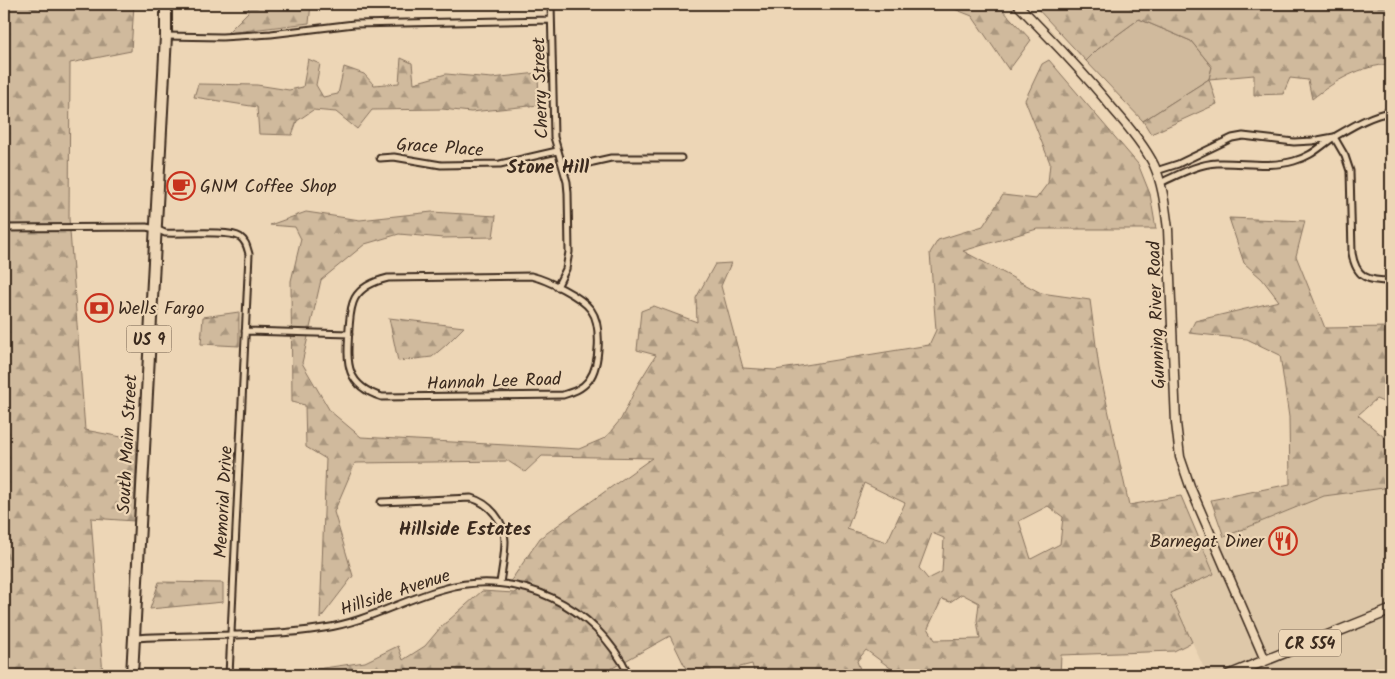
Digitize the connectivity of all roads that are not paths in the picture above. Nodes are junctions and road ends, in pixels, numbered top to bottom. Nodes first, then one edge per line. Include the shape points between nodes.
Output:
1 (166, 4) edge
2 (550, 4) edge
3 (1017, 4) edge
4 (551, 20) junction
5 (166, 36) junction
6 (1391, 112) edge
7 (1334, 137) junction
8 (557, 151) junction
9 (380, 158) dead end
10 (681, 158) dead end
11 (564, 171) junction
12 (1156, 171) junction
13 (1160, 183) junction
14 (4, 228) edge
15 (156, 229) junction
16 (1391, 281) edge
17 (557, 287) junction
18 (245, 331) junction
19 (349, 334) junction
20 (381, 502) dead end
21 (500, 583) junction
22 (1391, 610) edge
23 (231, 634) junction
24 (134, 638) junction
25 (1265, 660) junction
26 (132, 675) edge
27 (229, 675) edge
28 (629, 675) edge
29 (1229, 675) edge

1 - 5 highway, South Main Street / US 9
2 - 4 street, Cherry Street
3 - 12 street, Gunning River Road via 1077,65 1132,132
4 - 5 street via 354,24 271,34
4 - 8 street, Cherry Street
5 - 15 highway, South Main Street / US 9
6 - 7 street via 1378,114
7 - 12 street via 1294,142 1243,136 1232,138
7 - 13 street via 1324,147 1292,162 1216,163
7 - 16 street via 1350,171 1353,263 1364,277
8 - 9 street, Grace Place via 500,164 441,165 394,157
8 - 11 street, Cherry Street
10 - 11 street via 611,158
11 - 17 street, Cherry Street via 568,182 569,252 566,269
12 - 13 street, Gunning River Road
13 - 25 street, Gunning River Road via 1168,229 1180,457
14 - 15 street
15 - 18 street, Memorial Drive via 165,233 231,234 242,238 247,244 248,254
15 - 24 highway, South Main Street / US 9
17 - 19 street, Hannah Lee Road via 531,276 378,280 354,299
17 - 19 street, Hannah Lee Road via 586,304 597,324 598,336 595,368 589,380 579,389 563,395 382,397 361,387 352,375 348,364
18 - 19 street
18 - 23 street, Memorial Drive
20 - 21 street via 471,498 481,501 500,520 505,539
21 - 23 street, Hillside Avenue via 465,584 442,589 358,620 326,628
21 - 28 street, Hillside Avenue via 536,592 581,615 608,640
22 - 25 main road, CR 554
23 - 24 street, Hillside Avenue
23 - 27 street, Memorial Drive
24 - 26 highway, South Main Street / US 9
25 - 29 main road, CR 554

